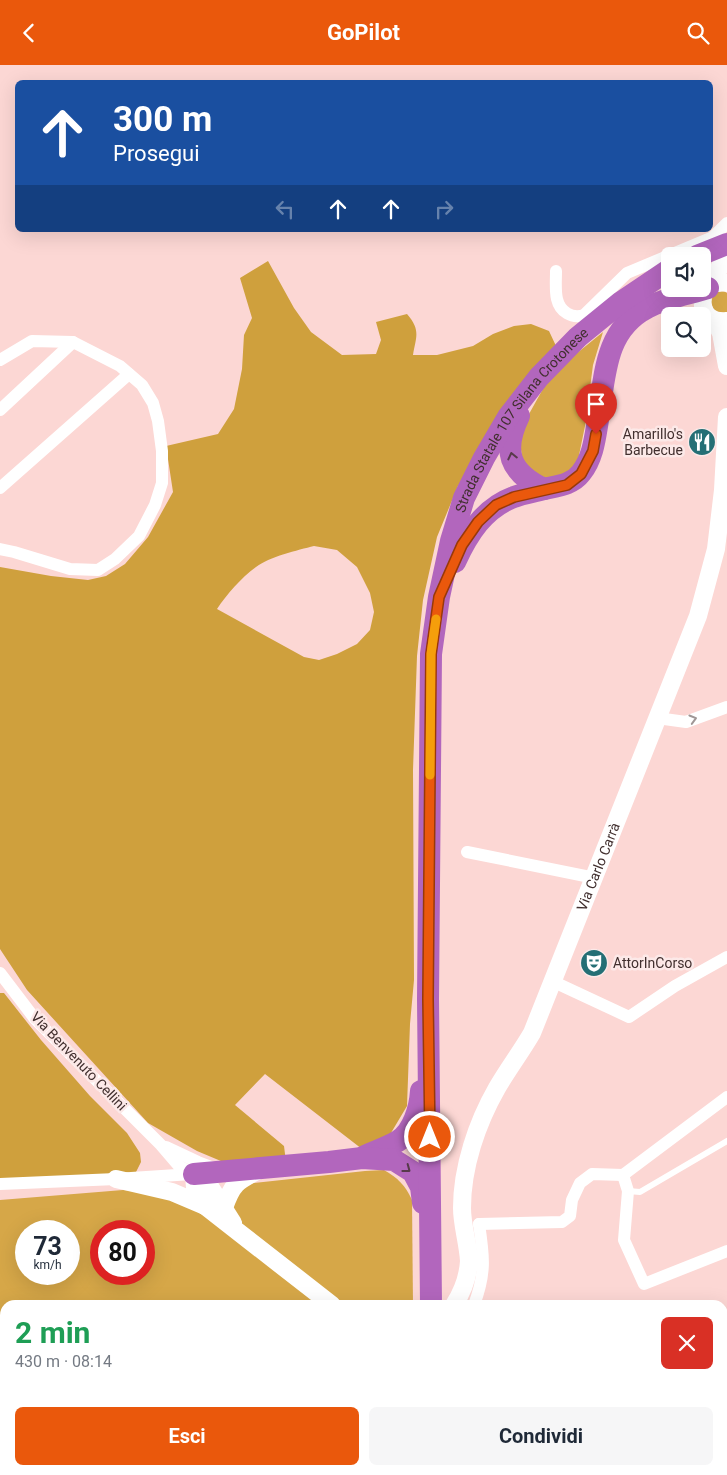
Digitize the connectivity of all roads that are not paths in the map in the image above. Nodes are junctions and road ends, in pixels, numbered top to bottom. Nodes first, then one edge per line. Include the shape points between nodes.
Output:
1 (727, 223) edge
2 (727, 243) edge
3 (727, 248) edge
4 (711, 250) edge
5 (556, 271) dead end
6 (661, 275) edge
7 (715, 301) edge
8 (73, 342) junction
9 (0, 360) edge
10 (727, 366) edge
11 (129, 374) junction
12 (539, 377) junction
13 (0, 410) edge
14 (727, 417) edge
15 (0, 489) edge
16 (544, 489) junction
17 (0, 549) edge
18 (439, 597) junction
19 (727, 707) edge
20 (657, 718) junction
21 (467, 852) dead end
22 (595, 877) junction
23 (727, 957) edge
24 (1, 975) edge
25 (554, 982) junction
26 (428, 999) junction
27 (727, 1097) edge
28 (727, 1141) edge
29 (161, 1145) junction
30 (362, 1158) junction
31 (260, 1169) junction
32 (225, 1171) junction
33 (194, 1174) junction
34 (623, 1175) junction
35 (161, 1176) junction
36 (116, 1179) junction
37 (0, 1184) edge
38 (628, 1191) junction
39 (205, 1206) junction
40 (224, 1208) junction
41 (472, 1226) junction
42 (238, 1232) junction
43 (727, 1251) edge
44 (431, 1254) junction
45 (326, 1300) edge
46 (432, 1300) edge
47 (457, 1300) edge
48 (476, 1300) edge

1 - 5 street via 713,237 627,273 584,315 578,317 567,314 559,305
2 - 4 highway
3 - 7 main road
6 - 12 highway, Strada Statale 107 Silana Crotonese via 621,301 585,331
7 - 10 main road
7 - 16 highway via 660,303 648,307 620,329 611,346 593,451 581,474 567,485
8 - 9 street via 32,341
8 - 11 street
8 - 13 street
11 - 15 street
11 - 17 street via 142,385 153,403 162,451 162,483 139,536 98,570 70,569
16 -> 12 highway via 517,471 510,445 513,429
12 - 18 highway, Strada Statale 107 Silana Crotonese via 508,417 464,499
14 - 20 main road, Via Carlo Carrà via 716,549 698,616
16 - 18 highway via 496,505 478,522 462,545
18 - 26 highway, Strada Statale 107 Silana Crotonese via 431,654
20 -> 19 street via 686,722
20 - 22 main road, Via Carlo Carrà
21 - 22 street
22 - 25 main road, Via Carlo Carrà
23 - 25 street via 629,1017
24 - 29 street, Via Benvenuto Cellini via 35,1019
25 - 41 main road, Via Carlo Carrà via 532,1033 497,1087 476,1134 465,1176 462,1208
26 - 30 highway via 420,1100 412,1126 400,1140
26 - 44 highway, Strada Statale 107 Silana Crotonese
27 - 34 street
28 - 38 lane via 640,1192
29 - 32 street, Via Benvenuto Cellini
29 - 33 street, Via Benvenuto Cellini
29 - 35 street
30 - 31 highway
30 -> 44 highway via 394,1160 413,1171 421,1187
31 - 32 highway
31 - 40 main road via 239,1180 229,1193
32 - 33 highway
33 - 35 street
33 - 39 main road via 195,1188
33 - 40 main road via 209,1185
34 - 38 street
34 - 41 street via 592,1174 580,1183 572,1200 570,1216 562,1222
35 - 36 street
36 - 37 street
36 - 39 main road via 172,1191
38 - 43 street via 624,1240 644,1284
39 - 42 main road
40 - 42 main road
41 - 47 main road, Via Carlo Carrà via 469,1269
41 - 48 street via 484,1258
42 - 45 main road
44 - 46 highway, Strada Statale 107 Silana Crotonese

